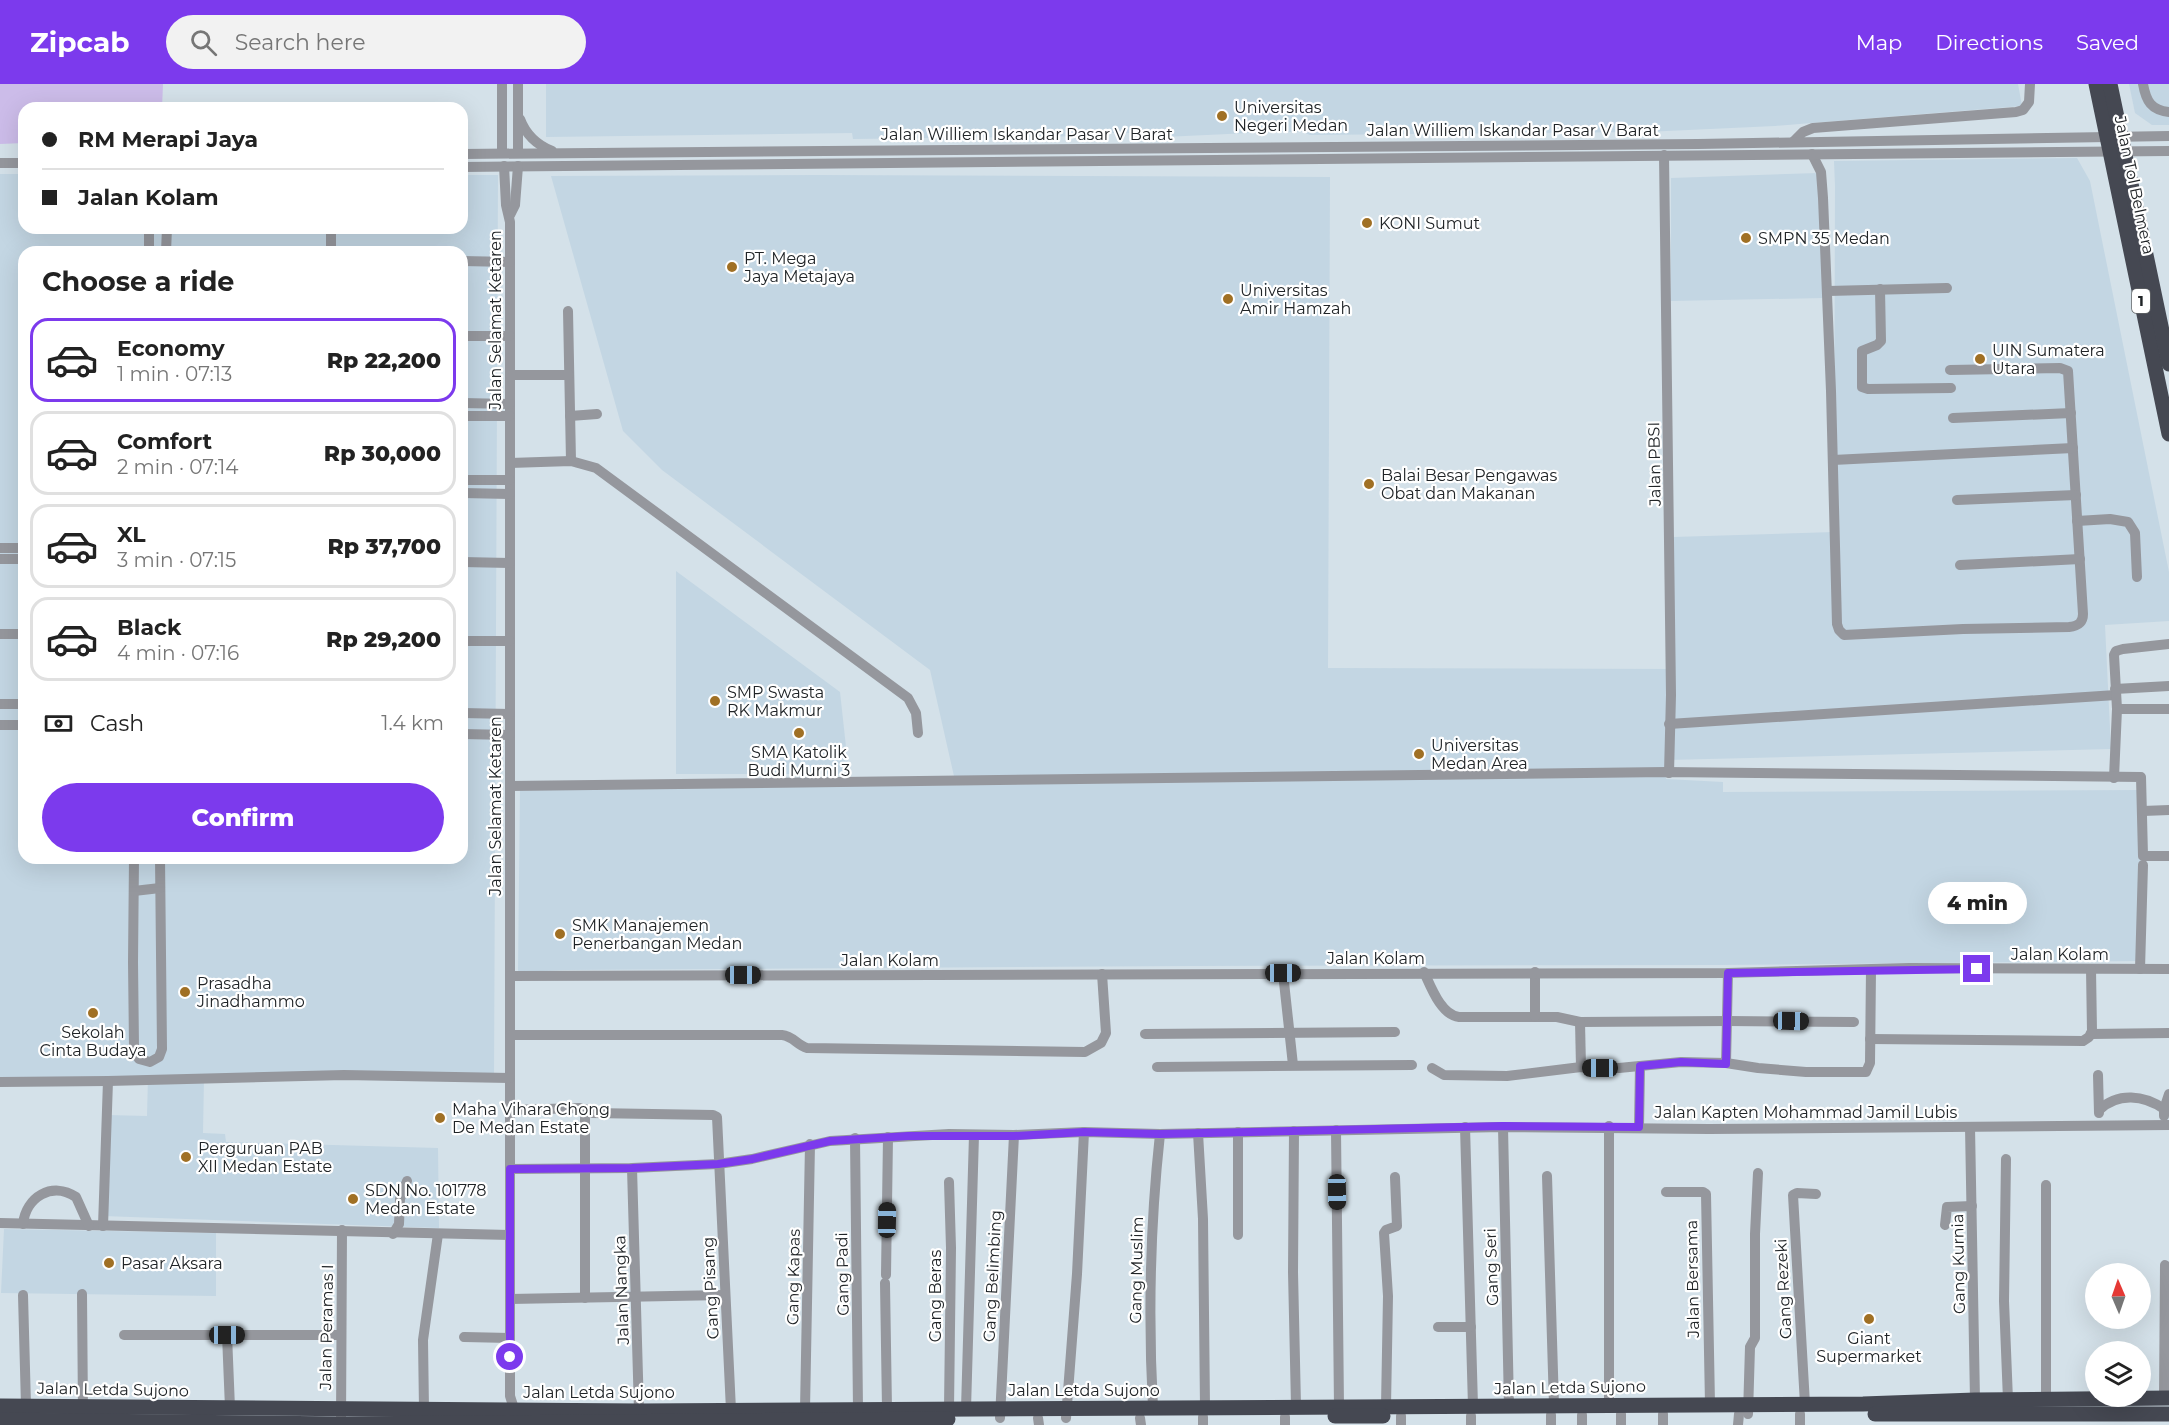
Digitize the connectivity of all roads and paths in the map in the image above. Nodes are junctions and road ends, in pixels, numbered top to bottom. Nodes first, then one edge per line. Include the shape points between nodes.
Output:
1 (502, 84) edge
2 (518, 84) edge
3 (2030, 84) edge
4 (2096, 84) edge
5 (2110, 84) edge
6 (2143, 84) edge
7 (2169, 112) edge
8 (518, 116) junction
9 (2164, 136) edge
10 (1793, 142) junction
11 (1049, 149) junction
12 (967, 150) junction
13 (747, 151) junction
14 (1522, 151) junction
15 (2166, 151) edge
16 (1405, 152) junction
17 (502, 153) junction
18 (518, 153) junction
19 (556, 153) junction
20 (468, 154) edge
21 (1812, 154) junction
22 (1664, 155) junction
23 (1049, 161) junction
24 (967, 162) junction
25 (0, 163) edge
26 (18, 163) edge
27 (747, 164) junction
28 (504, 166) junction
29 (518, 166) junction
30 (468, 167) edge
31 (510, 215) junction
32 (468, 261) edge
33 (510, 262) junction
34 (1947, 288) dead end
35 (1880, 289) junction
36 (1828, 291) junction
37 (568, 311) dead end
38 (468, 336) edge
39 (510, 336) junction
40 (2169, 364) edge
41 (1950, 370) dead end
42 (510, 375) junction
43 (569, 375) junction
44 (1952, 388) dead end
45 (468, 403) edge
46 (510, 404) junction
47 (2071, 413) junction
48 (597, 414) dead end
49 (468, 416) edge
50 (510, 416) junction
51 (570, 416) junction
52 (1953, 418) dead end
53 (2169, 434) edge
54 (2073, 448) junction
55 (1833, 460) junction
56 (572, 461) junction
57 (510, 463) junction
58 (468, 480) edge
59 (510, 480) junction
60 (468, 493) edge
61 (510, 494) junction
62 (2076, 495) junction
63 (1957, 500) dead end
64 (2077, 520) junction
65 (0, 548) edge
66 (18, 548) edge
67 (0, 559) edge
68 (18, 559) edge
69 (2080, 559) junction
70 (468, 562) edge
71 (510, 562) junction
72 (1960, 565) dead end
73 (2137, 577) dead end
74 (0, 634) edge
75 (18, 634) edge
76 (468, 640) edge
77 (510, 641) junction
78 (2169, 644) edge
79 (2169, 686) edge
80 (2116, 692) junction
81 (0, 704) edge
82 (18, 704) edge
83 (2117, 709) junction
84 (2169, 709) edge
85 (468, 713) edge
86 (510, 714) junction
87 (1669, 724) junction
88 (0, 725) edge
89 (18, 725) edge
90 (918, 733) dead end
91 (468, 734) edge
92 (510, 735) junction
93 (1669, 773) junction
94 (2114, 778) junction
95 (510, 786) junction
96 (2169, 810) edge
97 (2143, 811) junction
98 (2169, 856) edge
99 (135, 864) edge
100 (160, 864) edge
101 (2143, 865) dead end
102 (160, 888) junction
103 (134, 891) junction
104 (2091, 969) junction
105 (2140, 969) junction
106 (2169, 969) edge
107 (1871, 970) junction
108 (1424, 972) junction
109 (1534, 972) junction
110 (1283, 973) junction
111 (1728, 973) junction
112 (1102, 974) junction
113 (510, 976) junction
114 (1535, 1017) junction
115 (1728, 1021) junction
116 (1580, 1022) junction
117 (1854, 1022) dead end
118 (1395, 1032) dead end
119 (2169, 1033) edge
120 (1145, 1034) dead end
121 (1291, 1034) junction
122 (2091, 1034) junction
123 (510, 1035) junction
124 (1870, 1039) junction
125 (1726, 1064) junction
126 (1293, 1065) junction
127 (1412, 1065) dead end
128 (1640, 1066) junction
129 (1157, 1067) dead end
130 (1432, 1068) dead end
131 (1581, 1068) junction
132 (2098, 1075) dead end
133 (510, 1078) junction
134 (108, 1081) junction
135 (0, 1082) edge
136 (2169, 1094) edge
137 (585, 1109) junction
138 (2164, 1109) junction
139 (510, 1110) junction
140 (2099, 1110) junction
141 (2167, 1125) edge
142 (1503, 1126) junction
143 (1609, 1126) junction
144 (2098, 1126) junction
145 (1465, 1127) junction
146 (1639, 1127) junction
147 (1970, 1127) junction
148 (1294, 1131) junction
149 (1336, 1131) junction
150 (1084, 1132) junction
151 (1239, 1132) junction
152 (1198, 1133) junction
153 (1160, 1134) junction
154 (974, 1135) junction
155 (1014, 1136) junction
156 (888, 1137) junction
157 (855, 1138) junction
158 (810, 1144) junction
159 (2006, 1159) dead end
160 (718, 1164) junction
161 (632, 1168) junction
162 (510, 1169) junction
163 (584, 1169) junction
164 (1758, 1173) dead end
165 (1547, 1176) dead end
166 (1395, 1177) dead end
167 (407, 1181) dead end
168 (949, 1182) dead end
169 (2046, 1185) dead end
170 (1666, 1192) dead end
171 (1816, 1194) dead end
172 (1972, 1206) junction
173 (0, 1223) edge
174 (23, 1224) junction
175 (1946, 1225) dead end
176 (89, 1226) junction
177 (103, 1226) junction
178 (342, 1230) junction
179 (393, 1234) junction
180 (438, 1234) junction
181 (510, 1235) junction
182 (1238, 1235) dead end
183 (2165, 1265) dead end
184 (23, 1294) dead end
185 (82, 1294) dead end
186 (636, 1296) junction
187 (725, 1296) junction
188 (585, 1298) junction
189 (510, 1299) junction
190 (1438, 1327) dead end
191 (1471, 1328) junction
192 (124, 1335) dead end
193 (227, 1335) junction
194 (341, 1335) junction
195 (464, 1337) dead end
196 (510, 1338) junction
197 (2166, 1398) edge
198 (1976, 1400) junction
199 (2008, 1400) junction
200 (2046, 1400) junction
201 (2085, 1403) edge
202 (2151, 1403) edge
203 (1609, 1404) junction
204 (1710, 1404) junction
205 (0, 1406) edge
206 (1339, 1406) junction
207 (1386, 1406) junction
208 (1509, 1406) junction
209 (2137, 1407) joint
210 (1153, 1408) junction
211 (1935, 1408) junction
212 (858, 1409) junction
213 (887, 1409) junction
214 (966, 1409) junction
215 (424, 1410) junction
216 (805, 1410) junction
217 (639, 1411) junction
218 (83, 1413) junction
219 (1000, 1413) junction
220 (1066, 1413) junction
221 (1743, 1414) edge
222 (1802, 1414) edge
223 (2169, 1414) edge
224 (1552, 1415) edge
225 (510, 1416) edge
226 (1204, 1416) edge
227 (1288, 1416) edge
228 (1472, 1416) edge
229 (25, 1417) edge
230 (227, 1418) edge
231 (949, 1418) edge
232 (341, 1419) edge
233 (733, 1419) edge
234 (1877, 1419) edge
235 (0, 1420) edge
236 (1582, 1420) edge
237 (1621, 1420) edge
238 (1663, 1420) edge
239 (2060, 1420) edge
240 (1038, 1421) edge
241 (1141, 1421) edge
242 (1401, 1421) edge
243 (124, 1423) edge
244 (676, 1423) edge
245 (621, 1424) edge

1 - 17 street
2 - 8 street
3 - 10 street via 2030,102 2016,112 1813,128
4 - 53 highway, Jalan Tol Belmera / 1
5 - 40 highway, Jalan Tol Belmera / 1
6 - 7 street via 2149,104
8 - 18 street
8 - 19 street via 536,143
9 - 10 street, Jalan Williem Iskandar Pasar V Barat
10 - 14 street, Jalan Williem Iskandar Pasar V Barat
11 - 12 street, Jalan Williem Iskandar Pasar V Barat
11 - 16 street, Jalan Williem Iskandar Pasar V Barat
11 - 23 street
12 - 13 street, Jalan Williem Iskandar Pasar V Barat
12 - 24 street
13 - 19 street, Jalan Williem Iskandar Pasar V Barat
13 - 27 street
14 - 16 street, Jalan Williem Iskandar Pasar V Barat
14 - 22 street, Jalan Williem Iskandar Pasar V Barat
15 - 21 street, Jalan Williem Iskandar Pasar V Barat
16 - 23 street, Jalan Williem Iskandar Pasar V Barat
17 - 18 street, Jalan Williem Iskandar Pasar V Barat
17 - 20 street, Jalan Williem Iskandar Pasar V Barat
18 - 19 street, Jalan Williem Iskandar Pasar V Barat
21 - 22 street, Jalan Williem Iskandar Pasar V Barat
21 - 36 street via 1821,172
22 - 87 street, Jalan PBSI
23 - 24 street, Jalan Williem Iskandar Pasar V Barat
24 - 27 street, Jalan Williem Iskandar Pasar V Barat
25 - 26 street
27 - 29 street, Jalan Williem Iskandar Pasar V Barat
28 - 29 street, Jalan Williem Iskandar Pasar V Barat
28 - 30 street, Jalan Williem Iskandar Pasar V Barat
28 - 31 street, Jalan Selamat Ketaren
29 - 31 street, Jalan Selamat Ketaren via 515,205
31 - 33 street, Jalan Selamat Ketaren
32 - 33 street
33 - 39 street, Jalan Selamat Ketaren
34 - 35 street
35 - 36 street
35 - 44 street via 1881,340 1862,351 1862,387
36 - 55 street
37 - 43 street
38 - 39 street
39 - 42 street, Jalan Selamat Ketaren
41 - 47 street via 2065,368 2069,374
42 - 43 street
42 - 46 street, Jalan Selamat Ketaren
43 - 51 street
45 - 46 street
46 - 50 street, Jalan Selamat Ketaren
47 - 52 street
47 - 54 street
48 - 51 street
49 - 50 street
50 - 57 street, Jalan Selamat Ketaren
51 - 56 street
54 - 55 street
54 - 62 street
55 - 69 street via 1837,624 1844,635 2076,626 2083,614
56 - 57 street
56 - 90 street via 596,468 908,698 916,713
57 - 59 street, Jalan Selamat Ketaren
58 - 59 street
59 - 61 street, Jalan Selamat Ketaren
60 - 61 street
61 - 71 street, Jalan Selamat Ketaren
62 - 63 street
62 - 64 street
64 - 69 street
64 - 73 street via 2128,522 2135,533
65 - 66 street
67 - 68 street
69 - 72 street
70 - 71 street
71 - 77 street, Jalan Selamat Ketaren
74 - 75 street
76 - 77 street
77 - 86 street, Jalan Selamat Ketaren
78 - 80 street via 2116,651
79 - 80 street
80 - 83 street
80 - 87 street
81 - 82 street
83 - 84 street
83 - 94 street
85 - 86 street
86 - 92 street, Jalan Selamat Ketaren
87 - 93 street, Jalan PBSI
88 - 89 street
91 - 92 street
92 - 95 street, Jalan Selamat Ketaren
93 - 94 street
93 - 95 street
94 - 97 street via 2141,777
95 - 113 street, Jalan Selamat Ketaren
96 - 97 street
97 - 98 street via 2143,856
99 - 103 street
100 - 102 street
101 - 105 street
102 - 103 street
102 - 103 street via 162,1049 159,1057 150,1062 139,1059 134,1047
104 - 105 street, Jalan Kolam
104 - 107 street, Jalan Kolam
104 - 122 street
105 - 106 street, Jalan Kolam
107 - 111 street, Jalan Kolam
107 - 124 street
108 - 109 street, Jalan Kolam
108 - 110 street, Jalan Kolam
108 - 114 street via 1444,1009 1454,1017
109 - 111 street, Jalan Kolam
109 - 114 street
110 - 112 street, Jalan Kolam
110 - 121 street
111 - 115 street
112 - 113 street, Jalan Kolam
112 - 123 street via 1105,1038 1085,1052 807,1048 782,1035
113 - 123 street, Jalan Selamat Ketaren
114 - 116 street
115 - 116 street
115 - 117 street
115 - 125 street
116 - 131 street
118 - 121 street
119 - 122 street
120 - 121 street
121 - 126 street
122 - 124 street via 2074,1042
123 - 133 street, Jalan Selamat Ketaren
124 - 125 street via 1869,1066 1863,1073
125 - 128 street via 1681,1062
126 - 127 street
126 - 129 street
128 - 131 street
128 - 146 street
130 - 131 street via 1450,1076 1507,1076
132 - 140 street
133 - 134 street via 344,1075
133 - 139 street, Jalan Selamat Ketaren
134 - 135 street
134 - 177 street
136 - 138 street
137 - 139 street
137 - 160 street, Gang Pisang via 592,1113 716,1116
137 - 163 street
138 - 140 street via 2146,1100 2127,1097 2109,1101
138 - 141 street
139 - 162 street, Jalan Selamat Ketaren
140 - 144 street
141 - 144 street, Jalan Kapten Mohammad Jamil Lubis
142 - 143 street, Jalan Kapten Mohammad Jamil Lubis
142 - 145 street, Jalan Kapten Mohammad Jamil Lubis
142 - 208 street, Gang Seri
143 - 146 street, Jalan Kapten Mohammad Jamil Lubis
143 - 203 street
144 - 147 street, Jalan Kapten Mohammad Jamil Lubis
145 - 149 street, Jalan Kapten Mohammad Jamil Lubis
145 - 191 street
146 - 147 street, Jalan Kapten Mohammad Jamil Lubis
147 - 172 street, Gang Kurnia
148 - 149 street, Jalan Kapten Mohammad Jamil Lubis
148 - 151 street, Jalan Kapten Mohammad Jamil Lubis
148 - 227 street
149 - 206 street
150 - 153 street, Jalan Kapten Mohammad Jamil Lubis
150 - 155 street, Jalan Kapten Mohammad Jamil Lubis
150 - 220 street
151 - 152 street, Jalan Kapten Mohammad Jamil Lubis
151 - 182 street
152 - 153 street, Jalan Kapten Mohammad Jamil Lubis
152 - 226 street via 1203,1219
153 - 210 street, Gang Muslim via 1150,1265
154 - 155 street, Jalan Kapten Mohammad Jamil Lubis
154 - 156 street, Jalan Kapten Mohammad Jamil Lubis
154 - 214 street
155 - 219 street, Gang Belimbing
156 - 157 street, Jalan Kapten Mohammad Jamil Lubis
156 - 213 street
157 - 158 street, Jalan Kapten Mohammad Jamil Lubis
157 - 212 street, Gang Padi
158 - 160 street, Jalan Kapten Mohammad Jamil Lubis
158 - 216 street, Gang Kapas
159 - 199 street via 2004,1301
160 - 161 street, Jalan Kapten Mohammad Jamil Lubis
160 - 187 street, Gang Pisang
161 - 163 street, Jalan Kapten Mohammad Jamil Lubis
161 - 186 street, Jalan Nangka
162 - 163 street, Jalan Kapten Mohammad Jamil Lubis
162 - 181 street, Jalan Selamat Ketaren
163 - 188 street
164 - 221 street via 1755,1338 1750,1347
165 - 224 street
166 - 207 street via 1397,1226 1384,1233 1388,1296
167 - 179 street via 400,1199 399,1224
168 - 231 street, Gang Beras
169 - 200 street
170 - 204 street, Jalan Bersama via 1707,1194
171 - 222 street, Gang Rezeki via 1793,1195
172 - 175 street via 1947,1207
172 - 198 street, Gang Kurnia
173 - 174 street
174 - 176 street
174 - 176 street via 31,1203 46,1192 61,1190 76,1197
176 - 177 street
177 - 178 street
178 - 179 street
178 - 194 street, Jalan Peramas I
179 - 180 street
180 - 181 street
180 - 215 street via 423,1340
181 - 189 street, Jalan Selamat Ketaren
183 - 197 street
184 - 229 street
185 - 218 street
186 - 187 street
186 - 188 street
186 - 217 street, Jalan Nangka
187 - 233 street, Gang Pisang
188 - 189 street
189 - 196 street, Jalan Selamat Ketaren
190 - 191 street
191 - 228 street
192 - 193 street
193 - 194 street
193 - 230 street
194 - 232 street, Jalan Peramas I
195 - 196 street
196 - 225 street, Jalan Selamat Ketaren
197 - 202 highway, Jalan Letda Sujono
198 - 199 highway, Jalan Letda Sujono
198 - 211 highway, Jalan Letda Sujono
199 - 200 highway, Jalan Letda Sujono
200 - 201 highway, Jalan Letda Sujono
203 - 204 highway, Jalan Letda Sujono
203 - 224 highway, Jalan Letda Sujono
204 - 221 highway, Jalan Letda Sujono
205 - 229 highway, Jalan Letda Sujono
206 - 207 highway, Jalan Letda Sujono
206 - 227 highway, Jalan Letda Sujono
207 - 228 highway, Jalan Letda Sujono
208 - 224 highway, Jalan Letda Sujono
208 - 228 highway, Jalan Letda Sujono
209 - 223 highway, Jalan Letda Sujono
209 - 239 highway, Jalan Letda Sujono
210 - 220 highway, Jalan Letda Sujono
210 - 226 highway, Jalan Letda Sujono
211 - 222 highway, Jalan Letda Sujono via 1873,1404
211 - 234 highway, Jalan Letda Sujono
211 - 239 highway, Jalan Letda Sujono
212 - 213 highway, Jalan Letda Sujono
212 - 216 highway, Jalan Letda Sujono
213 - 231 highway, Jalan Letda Sujono
214 - 219 highway, Jalan Letda Sujono
214 - 231 highway, Jalan Letda Sujono
215 - 225 highway, Jalan Letda Sujono
215 - 232 highway, Jalan Letda Sujono
216 - 233 highway, Jalan Letda Sujono
217 - 225 highway, Jalan Letda Sujono
217 - 233 highway, Jalan Letda Sujono
218 - 229 highway, Jalan Letda Sujono
218 - 230 highway, Jalan Letda Sujono
218 - 243 highway, Jalan Letda Sujono
219 - 220 highway, Jalan Letda Sujono
219 - 231 highway, Jalan Letda Sujono
219 - 240 highway, Jalan Letda Sujono
220 - 240 highway, Jalan Letda Sujono
220 - 241 highway, Jalan Letda Sujono
221 - 222 highway, Jalan Letda Sujono
221 - 238 highway, Jalan Letda Sujono
222 - 234 highway, Jalan Letda Sujono
224 - 228 highway, Jalan Letda Sujono
224 - 236 highway, Jalan Letda Sujono
225 - 232 highway, Jalan Letda Sujono
225 - 245 highway, Jalan Letda Sujono
226 - 227 highway, Jalan Letda Sujono
226 - 241 highway, Jalan Letda Sujono
227 - 242 highway, Jalan Letda Sujono
228 - 242 highway, Jalan Letda Sujono
229 - 235 highway, Jalan Letda Sujono
230 - 232 highway, Jalan Letda Sujono
230 - 243 highway, Jalan Letda Sujono
231 - 233 highway, Jalan Letda Sujono
233 - 244 highway, Jalan Letda Sujono
236 - 237 highway, Jalan Letda Sujono
237 - 238 highway, Jalan Letda Sujono
244 - 245 highway, Jalan Letda Sujono

